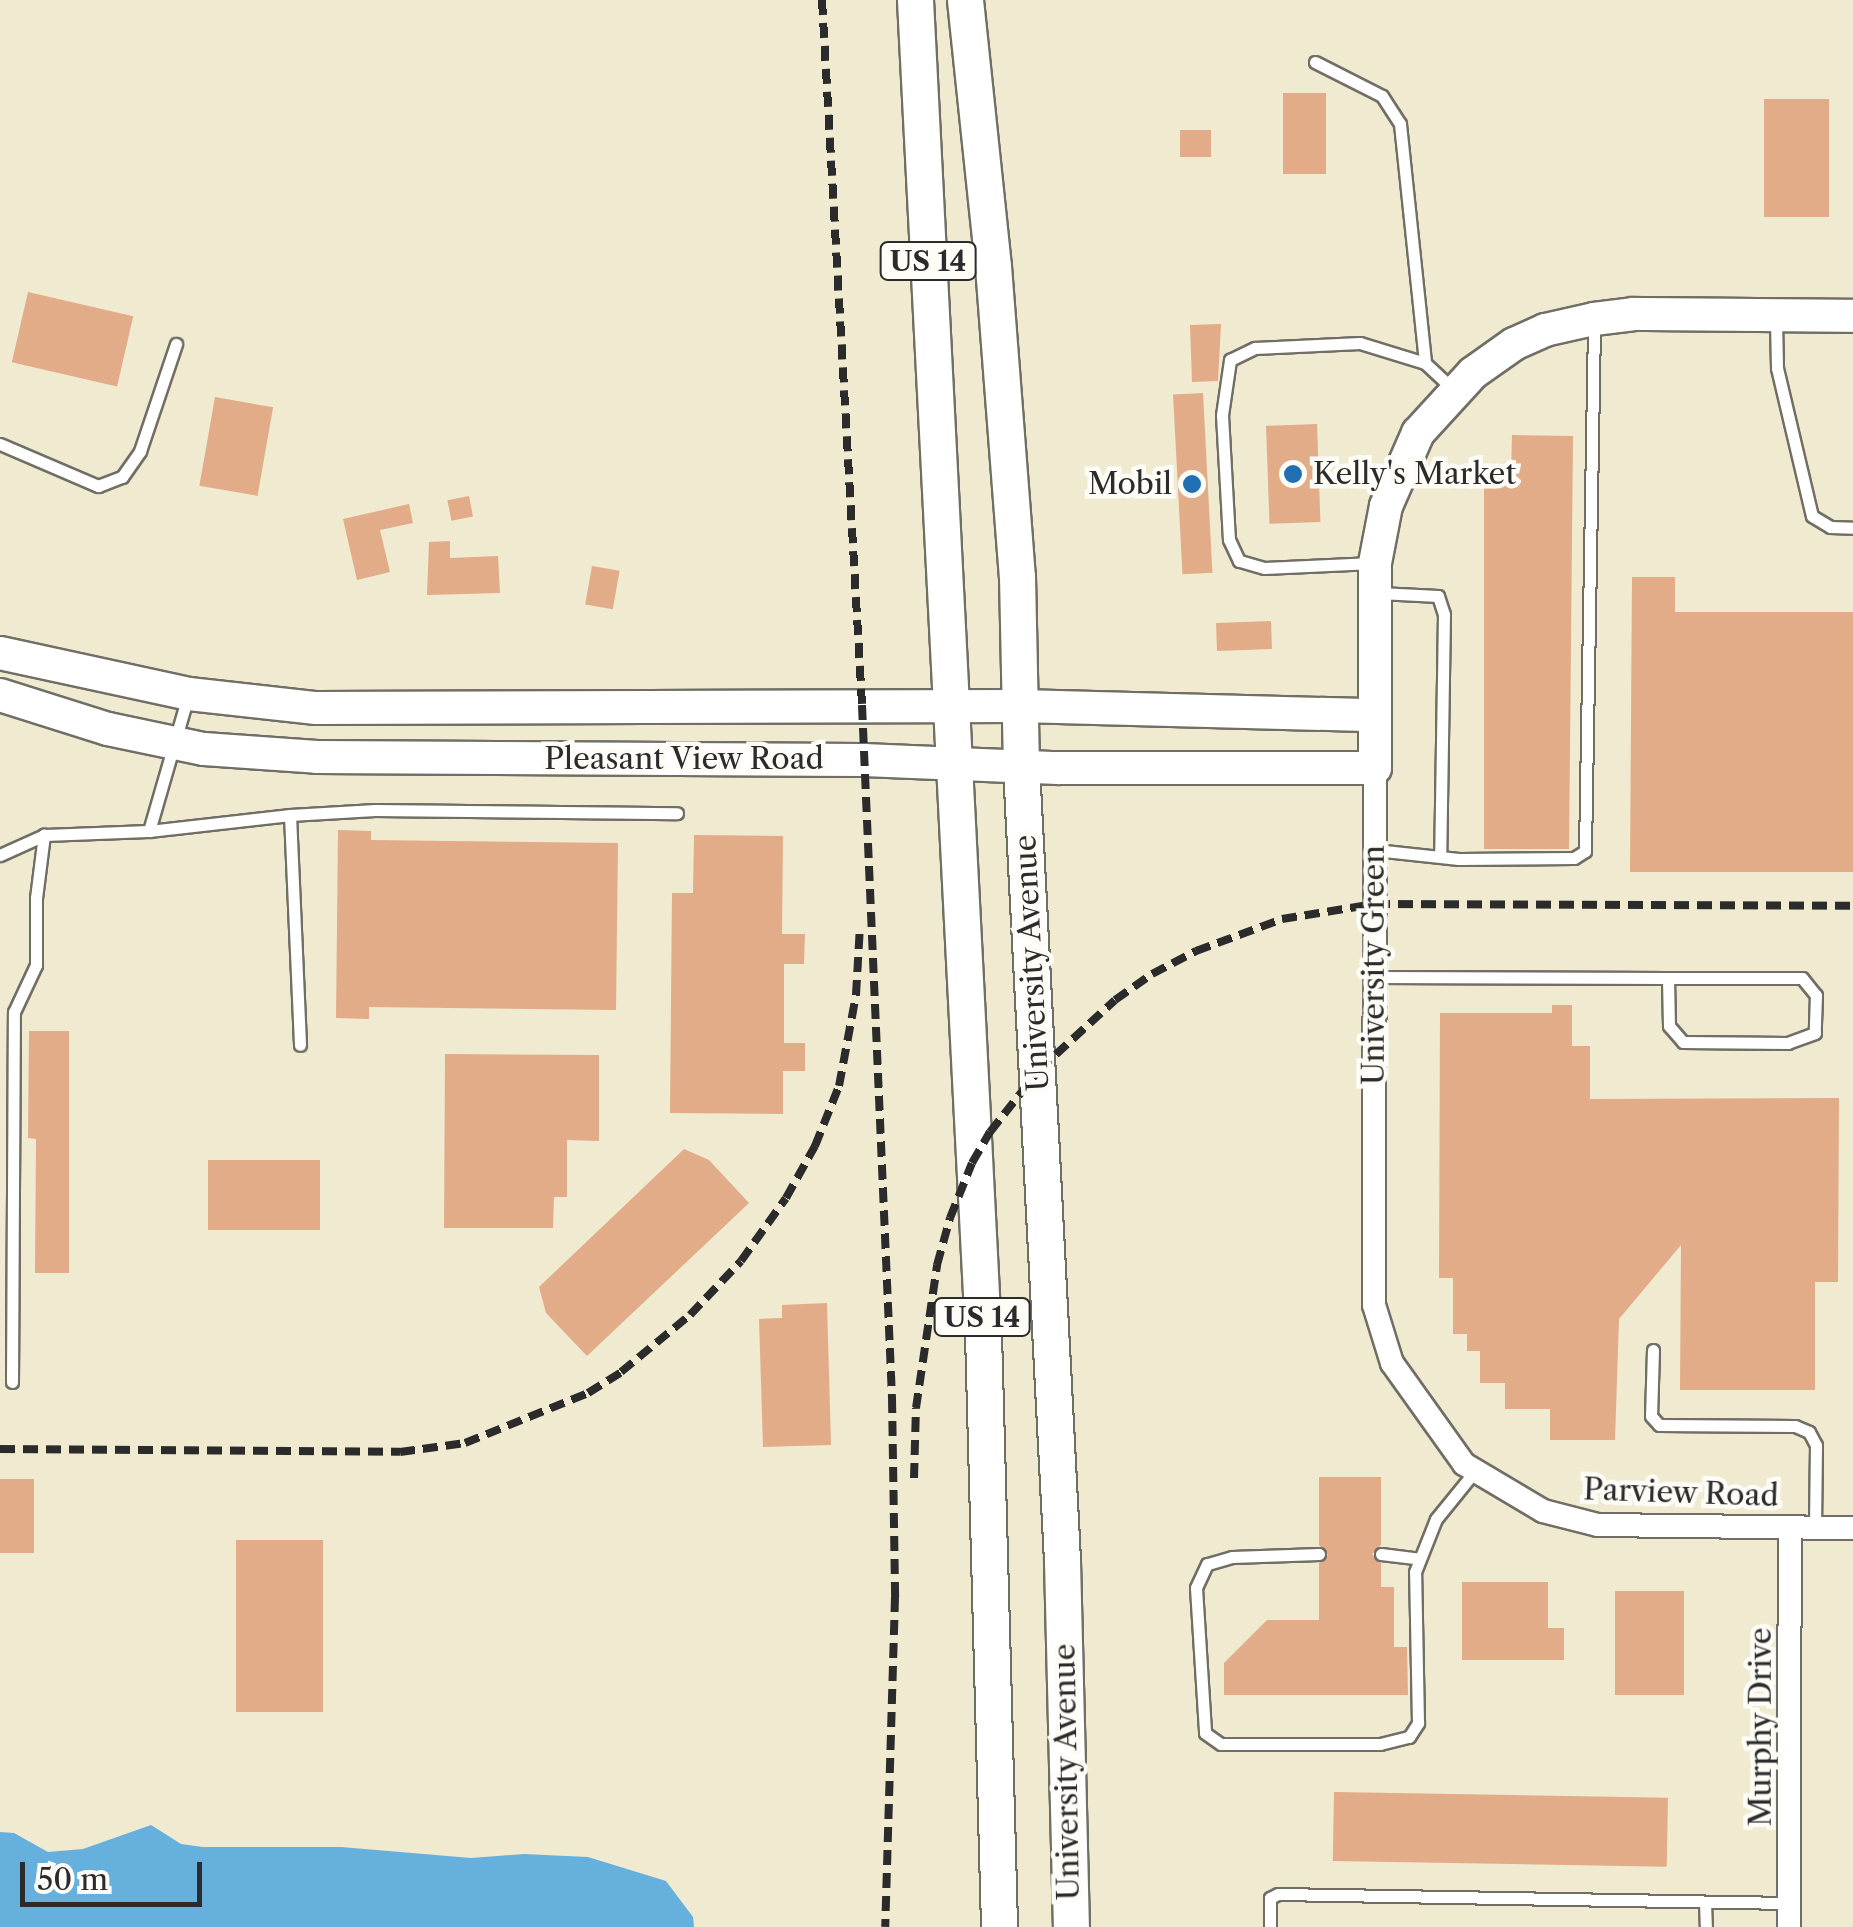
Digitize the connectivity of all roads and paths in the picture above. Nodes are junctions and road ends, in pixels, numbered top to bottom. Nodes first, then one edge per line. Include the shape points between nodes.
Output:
1 (915, 0) edge
2 (965, 0) edge
3 (1315, 62) dead end
4 (1776, 316) junction
5 (1853, 316) edge
6 (1594, 320) junction
7 (176, 344) dead end
8 (1425, 362) junction
9 (1454, 391) junction
10 (0, 444) edge
11 (1853, 528) edge
12 (1375, 578) junction
13 (0, 653) edge
14 (188, 694) junction
15 (0, 695) edge
16 (1020, 706) junction
17 (949, 707) junction
18 (1375, 715) junction
19 (175, 743) junction
20 (952, 764) junction
21 (1021, 767) junction
22 (1375, 768) junction
23 (677, 813) dead end
24 (290, 814) junction
25 (149, 832) junction
26 (44, 835) junction
27 (1375, 850) junction
28 (0, 855) edge
29 (1440, 856) junction
30 (1374, 976) junction
31 (1668, 978) junction
32 (300, 1045) dead end
33 (7, 1185) edge
34 (1652, 1350) dead end
35 (12, 1382) dead end
36 (1469, 1466) junction
37 (1790, 1528) junction
38 (1814, 1528) junction
39 (1853, 1528) edge
40 (1319, 1554) dead end
41 (1381, 1554) dead end
42 (1418, 1559) junction
43 (1706, 1902) junction
44 (1789, 1915) edge
45 (999, 1927) edge
46 (1070, 1927) edge
47 (1270, 1927) edge
48 (1706, 1927) edge

1 - 17 main road, US 14
2 - 16 main road, University Avenue / US 14 via 1008,460
3 - 8 lane via 1382,96 1400,124
4 - 5 main road
4 - 6 main road via 1633,314
4 - 11 lane via 1777,368 1812,516 1830,528
6 - 9 main road via 1514,344
6 - 29 lane via 1585,851 1574,858
7 - 10 lane via 140,451 122,476 98,486
8 - 9 lane
8 - 12 lane via 1360,343 1254,348 1230,360 1227,369 1222,415 1229,540 1239,560
9 - 12 main road, University Green via 1429,417 1386,506
12 - 18 main road, University Green
12 - 29 lane via 1438,596 1444,614
13 - 14 main road, Pleasant View Road
14 - 17 main road, Pleasant View Road via 316,708
14 - 19 lane
15 - 19 main road, Pleasant View Road
16 - 17 main road, Pleasant View Road
16 - 18 main road, Pleasant View Road
16 - 21 main road, University Avenue / US 14
17 - 20 main road, US 14
18 - 22 main road, University Green
19 - 20 main road, Pleasant View Road via 316,758
19 - 25 lane
20 - 21 main road, Pleasant View Road
20 - 45 main road, US 14 via 992,1568
21 - 22 main road, Pleasant View Road
21 - 46 main road, University Avenue / US 14 via 1058,1464
22 - 27 street, University Green
23 - 24 lane
24 - 25 lane
24 - 32 lane
25 - 26 lane
26 - 28 lane
26 - 33 lane via 36,965 14,1012
27 - 29 lane
27 - 30 street, University Green
30 - 31 lane
30 - 36 street, University Green via 1374,1305 1392,1364
31 - 31 lane via 1802,978 1816,996 1815,1032 1788,1043 1683,1042 1669,1026
33 - 35 lane
34 - 38 lane via 1651,1416 1660,1425 1795,1426 1809,1432 1816,1445
36 - 37 street, Parview Road via 1543,1510 1598,1525
36 - 42 lane
37 - 38 street, Parview Road
37 - 44 street, Murphy Drive
38 - 39 street, Parview Road
40 - 42 lane via 1232,1556 1206,1564 1196,1588 1205,1733 1221,1744 1380,1744 1408,1736 1418,1723
41 - 42 lane
43 - 44 lane
43 - 47 lane via 1278,1894 1270,1898
43 - 48 lane

